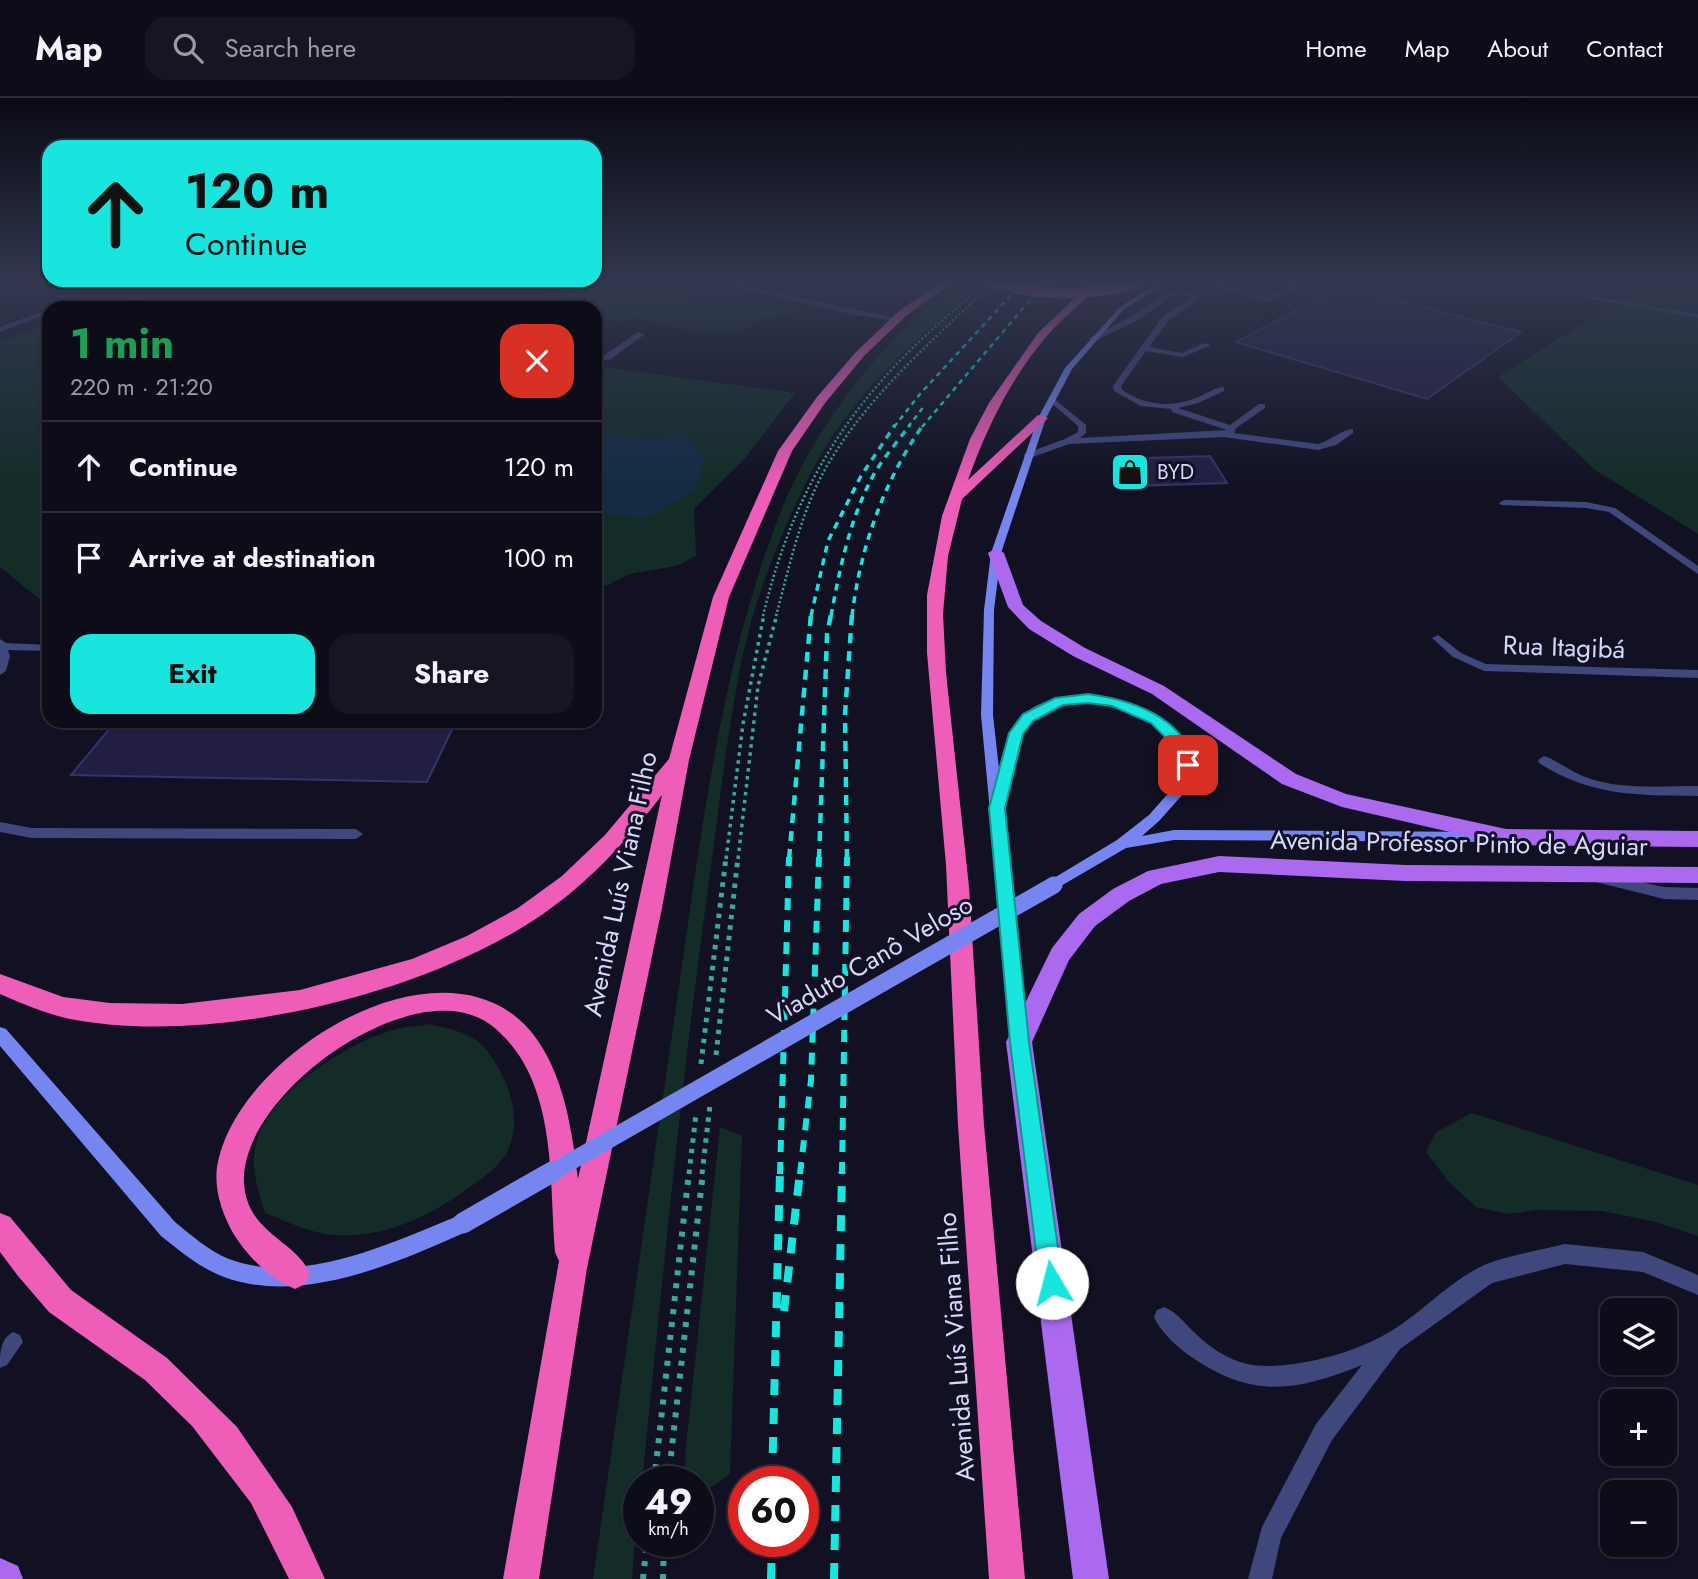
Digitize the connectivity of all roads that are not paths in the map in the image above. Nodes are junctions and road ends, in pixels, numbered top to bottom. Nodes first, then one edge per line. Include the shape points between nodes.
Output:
1 (619, 349) edge
2 (865, 349) edge
3 (1033, 349) edge
4 (1084, 349) edge
5 (1142, 349) edge
6 (1149, 349) edge
7 (1197, 349) edge
8 (602, 358) edge
9 (1221, 389) dead end
10 (1052, 399) junction
11 (1165, 406) junction
12 (1262, 406) dead end
13 (1042, 418) junction
14 (1078, 420) junction
15 (1228, 431) junction
16 (1350, 431) dead end
17 (1132, 437) junction
18 (1068, 441) junction
19 (1027, 456) junction
20 (953, 500) junction
21 (1504, 503) dead end
22 (996, 553) junction
23 (1698, 571) edge
24 (1438, 638) dead end
25 (1, 644) edge
26 (42, 647) edge
27 (0, 671) edge
28 (1698, 674) edge
29 (679, 760) junction
30 (1544, 760) dead end
31 (1698, 791) edge
32 (997, 808) junction
33 (0, 827) edge
34 (356, 834) dead end
35 (1506, 837) junction
36 (1698, 839) edge
37 (1122, 844) junction
38 (1586, 875) junction
39 (1698, 876) edge
40 (1698, 894) edge
41 (0, 984) edge
42 (0, 1034) edge
43 (1019, 1042) junction
44 (0, 1227) edge
45 (572, 1269) junction
46 (295, 1274) junction
47 (1698, 1285) edge
48 (1164, 1317) dead end
49 (1392, 1342) junction
50 (0, 1576) edge
51 (5, 1579) edge
52 (307, 1579) edge
53 (521, 1579) edge
54 (1007, 1579) edge
55 (1091, 1579) edge
56 (1259, 1579) edge

1 - 8 street
2 - 29 highway, Avenida Luís Viana Filho via 785,451 721,597
3 - 20 highway, Avenida Luís Viana Filho via 1001,390
4 - 10 main road
5 - 11 street via 1118,391 1136,401
6 - 7 street via 1183,355
9 - 11 street via 1190,405
10 - 13 main road
10 - 14 street
11 - 15 street
12 - 15 street
13 - 19 main road
13 - 20 highway
14 - 17 street
14 - 18 street via 1082,433
15 - 16 street via 1318,447
15 - 17 street
17 - 18 street
18 - 19 street
19 - 22 main road
20 - 54 highway, Avenida Luís Viana Filho via 939,557 934,606 936,667 958,886 971,1124
21 - 23 street via 1612,510
22 - 32 main road via 989,610 987,715
22 - 35 main road, Avenida Professor Pinto de Aguiar via 1016,607 1035,625 1169,697 1289,779 1342,800
24 - 28 street, Rua Itagibá via 1457,655 1484,667
25 - 26 street
25 - 27 street
29 - 41 highway via 605,849 568,884 524,915 453,951 352,988 277,1005 174,1017 55,1005
29 - 45 highway, Avenida Luís Viana Filho
30 - 31 street via 1594,787
32 - 37 main road via 1016,733 1028,717 1060,701 1088,698 1114,702 1156,720 1172,733 1184,748 1188,765 1188,780 1174,798
32 - 43 main road
33 - 34 street via 32,833
35 - 36 main road, Avenida Professor Pinto de Aguiar
35 - 37 main road, Viaduto Canô Veloso via 1174,835
37 - 46 main road, Viaduto Canô Veloso, bridge via 463,1223 376,1261
38 - 39 main road, Avenida Professor Pinto de Aguiar
38 - 40 street via 1664,893
38 - 43 main road, Avenida Professor Pinto de Aguiar via 1219,864 1156,877 1087,919 1060,955
42 - 46 main road, Viaduto Canô Veloso via 168,1229 228,1269 261,1275
43 - 55 main road
44 - 52 highway via 61,1302 155,1369 231,1443 280,1517
45 - 46 highway via 554,1110 534,1057 500,1019 478,1007 437,1001 370,1019 326,1044 282,1080 247,1123 230,1167 239,1217 253,1240
45 - 53 highway, Avenida Luís Viana Filho
47 - 49 street via 1643,1262 1566,1254 1487,1274
48 - 49 street via 1190,1346 1224,1365 1269,1380 1313,1374
49 - 56 street via 1324,1432 1270,1535
50 - 51 main road

